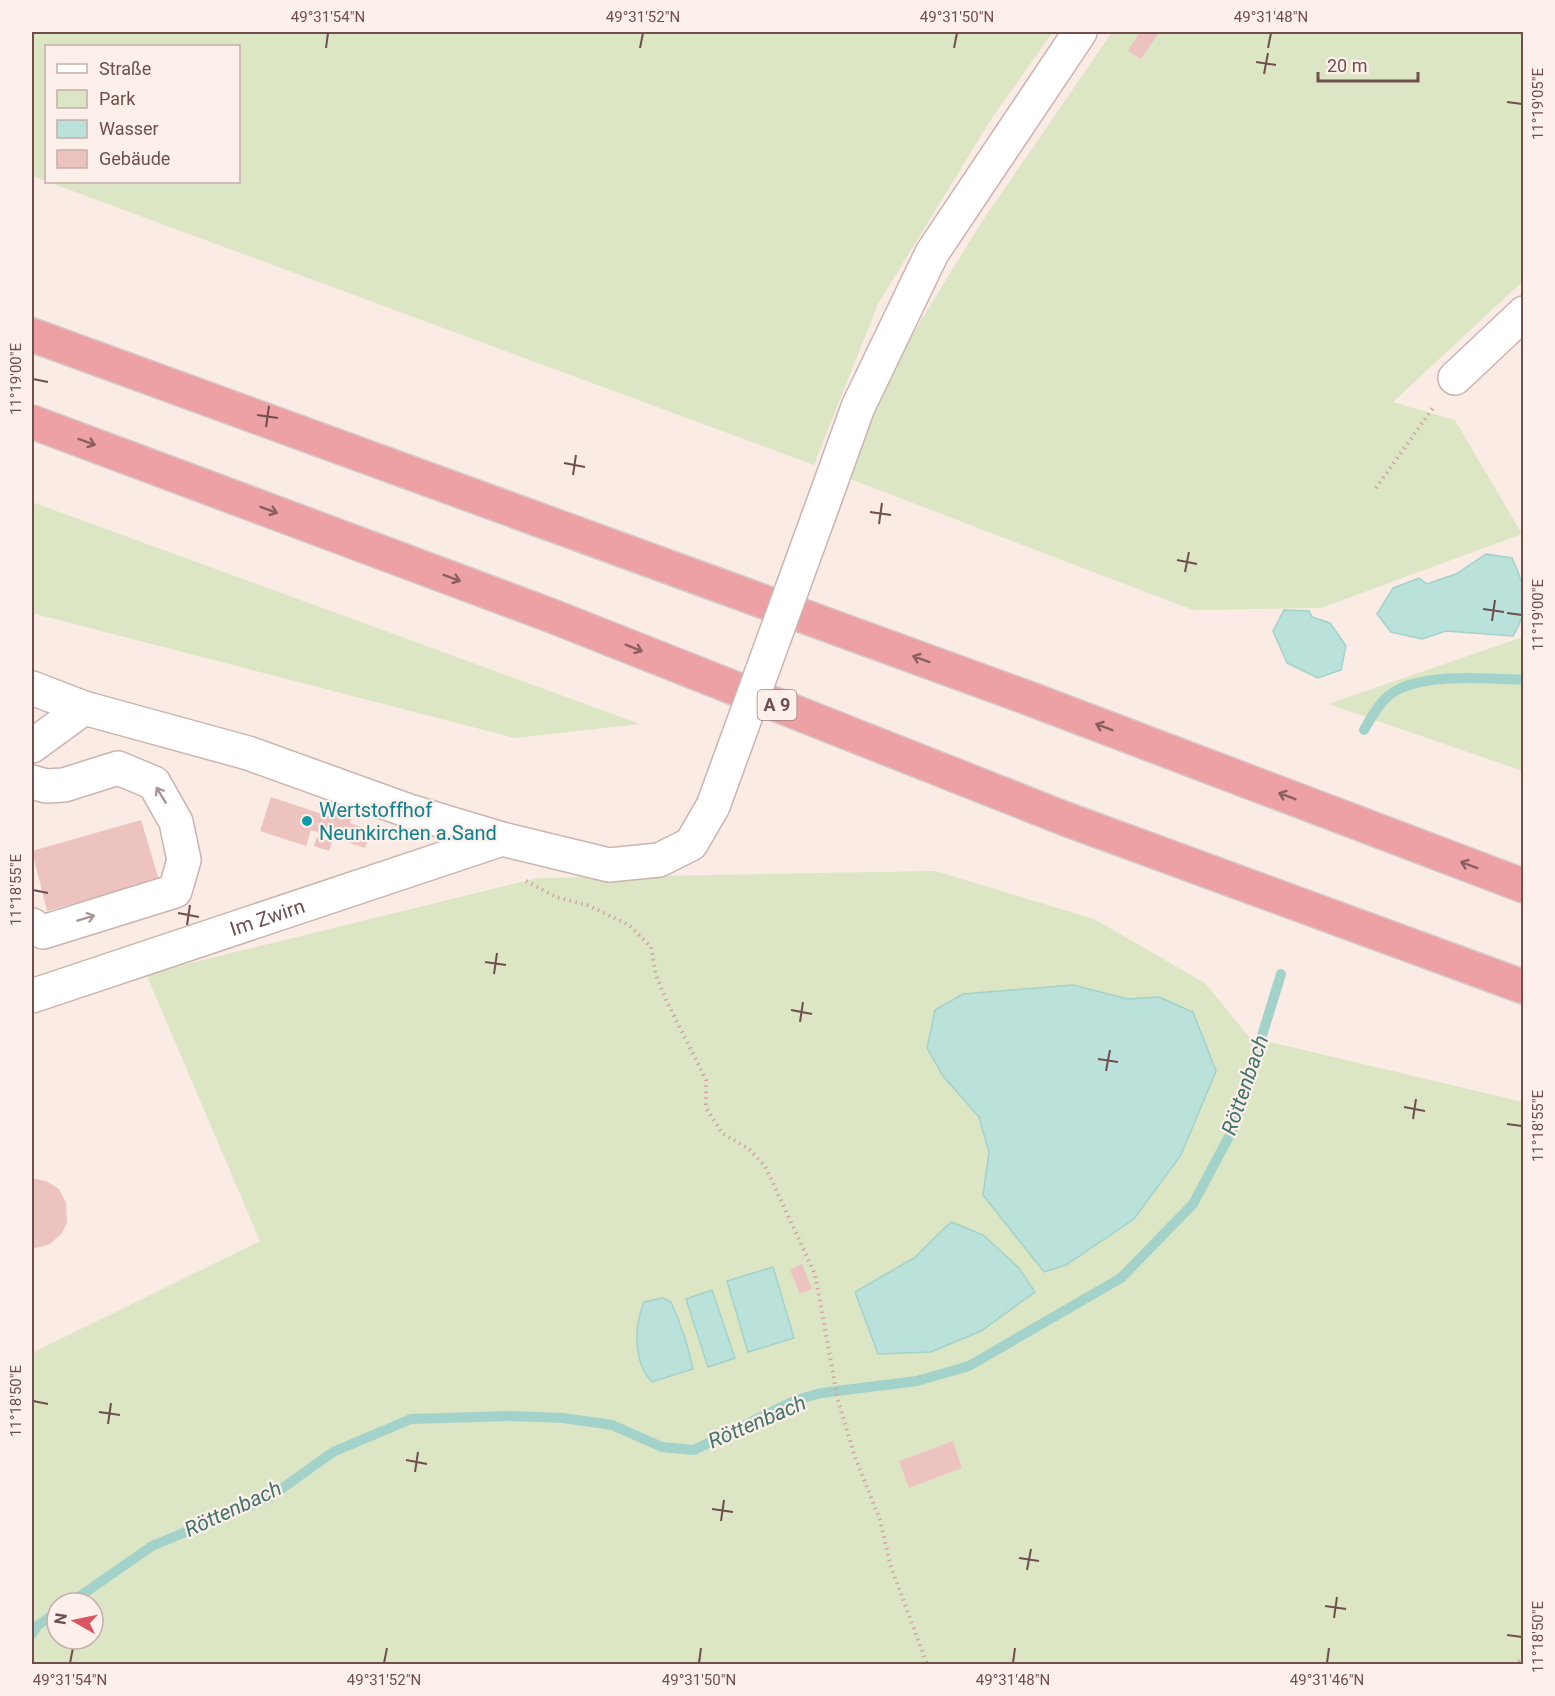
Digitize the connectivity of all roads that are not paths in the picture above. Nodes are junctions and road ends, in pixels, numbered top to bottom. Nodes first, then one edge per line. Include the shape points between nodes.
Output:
1 (1080, 32) edge
2 (1524, 314) edge
3 (32, 335) edge
4 (1455, 378) road end
5 (32, 422) edge
6 (32, 687) edge
7 (84, 708) junction
8 (32, 746) edge
9 (32, 782) edge
10 (502, 839) junction
11 (1524, 886) edge
12 (32, 925) edge
13 (1524, 987) edge
14 (32, 996) edge

1 - 10 street, bridge via 932,253 858,407 713,806 691,844 659,860 609,865
2 - 4 street
11 -> 3 highway via 1017,694
5 -> 13 highway, A 9 via 552,615 1063,818
6 - 7 street
7 - 8 street
7 - 10 street via 248,753 409,811
12 -> 9 street via 43,932 176,891 184,860 176,822 154,783 118,768 64,785
10 - 14 street, Im Zwirn

